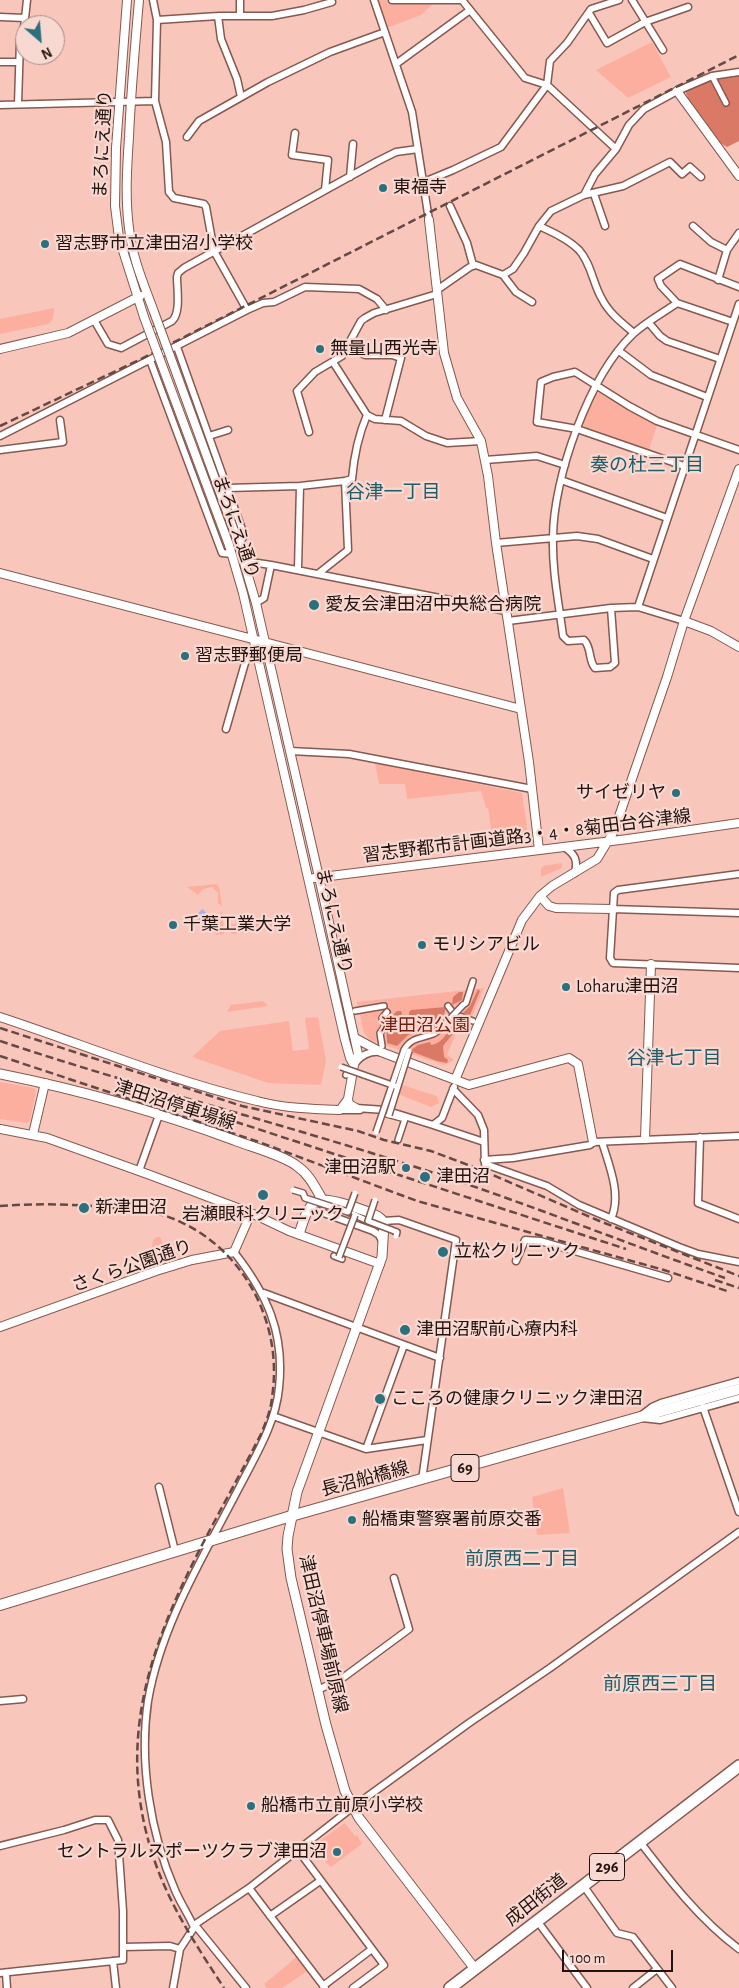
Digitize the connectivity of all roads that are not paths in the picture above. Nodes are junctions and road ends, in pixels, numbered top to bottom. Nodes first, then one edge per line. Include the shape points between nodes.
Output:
1 (27, 0) edge
2 (127, 0) edge
3 (139, 0) edge
4 (153, 0) edge
5 (240, 0) edge
6 (331, 0) edge
7 (374, 0) edge
8 (392, 0) edge
9 (619, 0) edge
10 (632, 0) edge
11 (688, 7) dead end
12 (470, 10) junction
13 (588, 13) junction
14 (25, 15) edge
15 (240, 15) junction
16 (218, 16) junction
17 (0, 17) edge
18 (15, 18) edge
19 (157, 20) junction
20 (645, 22) junction
21 (384, 32) junction
22 (664, 50) dead end
23 (0, 62) edge
24 (15, 62) edge
25 (396, 64) junction
26 (19, 65) edge
27 (739, 72) edge
28 (712, 76) junction
29 (548, 85) junction
30 (677, 91) junction
31 (242, 97) junction
32 (155, 101) junction
33 (119, 102) junction
34 (131, 102) junction
35 (726, 103) dead end
36 (18, 104) junction
37 (0, 105) edge
38 (295, 133) dead end
39 (187, 137) dead end
40 (353, 144) dead end
41 (418, 149) junction
42 (616, 149) junction
43 (739, 176) edge
44 (350, 177) junction
45 (701, 177) dead end
46 (424, 182) junction
47 (324, 190) junction
48 (594, 194) junction
49 (584, 195) junction
50 (450, 206) dead end
51 (429, 220) joint
52 (539, 226) junction
53 (605, 226) dead end
54 (693, 226) dead end
55 (739, 233) edge
56 (727, 250) junction
57 (214, 251) junction
58 (473, 265) junction
59 (503, 275) junction
60 (718, 280) junction
61 (739, 287) edge
62 (437, 292) junction
63 (146, 293) junction
64 (136, 298) junction
65 (532, 302) dead end
66 (677, 303) junction
67 (739, 304) edge
68 (247, 310) junction
69 (386, 310) junction
70 (94, 320) junction
71 (649, 322) junction
72 (732, 322) junction
73 (634, 333) junction
74 (177, 347) junction
75 (348, 347) junction
76 (0, 349) edge
77 (619, 351) junction
78 (720, 359) junction
79 (150, 360) junction
80 (332, 362) junction
81 (596, 386) junction
82 (707, 397) junction
83 (367, 415) junction
84 (60, 420) dead end
85 (385, 420) junction
86 (577, 429) junction
87 (228, 430) dead end
88 (309, 432) dead end
89 (694, 435) junction
90 (0, 436) edge
91 (209, 436) junction
92 (481, 441) junction
93 (0, 450) edge
94 (739, 450) edge
95 (485, 460) junction
96 (565, 466) junction
97 (684, 466) junction
98 (738, 474) edge
99 (560, 480) junction
100 (345, 481) junction
101 (300, 486) junction
102 (228, 488) junction
103 (667, 518) junction
104 (552, 538) junction
105 (238, 542) junction
106 (496, 543) junction
107 (232, 554) junction
108 (653, 559) junction
109 (244, 561) junction
110 (271, 565) junction
111 (298, 569) junction
112 (0, 572) edge
113 (318, 574) junction
114 (256, 603) junction
115 (611, 608) junction
116 (638, 608) junction
117 (506, 611) junction
118 (560, 613) junction
119 (508, 621) junction
120 (684, 621) junction
121 (253, 640) junction
122 (264, 642) junction
123 (739, 647) edge
124 (255, 648) junction
125 (521, 709) junction
126 (226, 729) dead end
127 (290, 751) junction
128 (532, 789) junction
129 (739, 823) edge
130 (608, 841) junction
131 (564, 847) junction
132 (539, 850) junction
133 (575, 873) junction
134 (739, 874) edge
135 (319, 877) junction
136 (309, 878) junction
137 (540, 896) junction
138 (612, 909) junction
139 (739, 913) edge
140 (651, 964) junction
141 (739, 968) edge
142 (473, 981) dead end
143 (448, 1006) dead end
144 (356, 1012) dead end
145 (0, 1017) edge
146 (473, 1022) dead end
147 (355, 1038) junction
148 (381, 1049) junction
149 (341, 1068) dead end
150 (349, 1070) junction
151 (0, 1074) edge
152 (455, 1080) junction
153 (45, 1083) junction
154 (395, 1086) junction
155 (453, 1089) junction
156 (348, 1099) junction
157 (356, 1108) joint
158 (340, 1110) junction
159 (374, 1110) junction
160 (386, 1114) junction
161 (159, 1115) junction
162 (434, 1125) junction
163 (0, 1129) edge
164 (376, 1132) dead end
165 (33, 1134) junction
166 (739, 1136) edge
167 (700, 1138) junction
168 (645, 1139) junction
169 (398, 1140) dead end
170 (484, 1142) junction
171 (593, 1142) junction
172 (602, 1142) junction
173 (484, 1160) junction
174 (139, 1171) junction
175 (294, 1190) dead end
176 (355, 1193) dead end
177 (322, 1199) junction
178 (375, 1200) dead end
179 (348, 1212) junction
180 (251, 1213) junction
181 (306, 1214) junction
182 (355, 1215) junction
183 (611, 1219) junction
184 (739, 1219) edge
185 (368, 1221) junction
186 (383, 1222) junction
187 (299, 1234) junction
188 (396, 1236) dead end
189 (384, 1247) junction
190 (234, 1252) junction
191 (338, 1257) dead end
192 (516, 1261) dead end
193 (739, 1262) edge
194 (380, 1264) junction
195 (668, 1278) dead end
196 (264, 1293) junction
197 (0, 1327) edge
198 (358, 1327) junction
199 (404, 1345) junction
200 (440, 1358) junction
201 (739, 1381) edge
202 (739, 1388) edge
203 (739, 1398) edge
204 (703, 1407) junction
205 (273, 1416) junction
206 (638, 1418) junction
207 (319, 1431) junction
208 (428, 1440) junction
209 (366, 1449) junction
210 (422, 1480) junction
211 (159, 1487) dead end
212 (739, 1512) edge
213 (291, 1516) junction
214 (739, 1532) edge
215 (212, 1541) junction
216 (175, 1552) junction
217 (394, 1578) dead end
218 (0, 1604) edge
219 (318, 1690) junction
220 (22, 1699) dead end
221 (0, 1701) edge
222 (739, 1766) edge
223 (353, 1807) junction
224 (640, 1842) junction
225 (0, 1846) edge
226 (298, 1850) junction
227 (320, 1881) junction
228 (583, 1885) junction
229 (249, 1888) junction
230 (270, 1916) junction
231 (538, 1922) junction
232 (195, 1926) junction
233 (123, 1947) junction
234 (180, 1949) junction
235 (372, 1949) junction
236 (739, 1949) edge
237 (112, 1961) junction
238 (475, 1969) junction
239 (657, 1970) junction
240 (3, 1973) edge
241 (324, 1987) edge
242 (7, 1988) edge
243 (116, 1988) edge
244 (173, 1988) edge
245 (246, 1988) edge
246 (353, 1988) edge
247 (450, 1988) edge
248 (587, 1988) edge
249 (633, 1988) edge
250 (672, 1988) edge

1 - 14 street
2 - 33 street, まろにえ通り
3 - 34 street, まろにえ通り
4 - 19 street
5 - 15 street
6 - 15 street via 304,10 272,16
7 - 21 street
8 - 12 street via 462,0
9 - 13 street via 600,5
10 - 20 street
11 - 20 street
12 - 25 street
12 - 29 street via 525,78
13 - 20 street via 607,43
13 - 29 street via 573,36 550,61
15 - 16 street
16 - 19 street
16 - 31 street via 221,39
17 - 18 street
19 - 32 street
20 - 22 street
21 - 25 street
21 - 31 street via 330,52
23 - 24 street
25 - 41 street via 412,112
26 - 36 street
27 - 28 street
28 - 30 street
28 - 35 street
29 - 42 street
29 - 46 street via 501,147
30 - 42 street via 637,115
30 - 43 street
31 - 39 street via 198,122
32 - 34 street
32 - 57 street via 166,142 169,192 174,198 204,204
33 - 34 street
33 - 36 street
33 - 64 street, まろにえ通り via 115,206 119,238
34 - 63 street, まろにえ通り via 127,173 129,228
36 - 37 street
38 - 47 street via 292,155 328,160
40 - 44 street
41 - 44 street via 396,152
41 - 46 street
42 - 49 street
44 - 47 street
45 - 48 street via 690,167 682,174 670,162 638,180
46 - 51 street
47 - 57 street
48 - 49 street
48 - 53 street
49 - 52 street via 551,211
50 - 58 street via 467,242
51 - 62 street
52 - 59 street via 513,269
52 - 73 street via 578,249 587,262 602,300
54 - 56 street via 711,242
55 - 56 street
56 - 60 street
57 - 68 street
57 - 70 street via 178,273 176,312 172,321 121,348 108,344
58 - 59 street
58 - 62 street
59 - 65 street via 516,292
60 - 61 street
60 - 66 street via 680,264 658,278
62 - 69 street
62 - 92 street via 449,372 457,398
63 - 64 street
63 - 105 street, まろにえ通り, bridge
64 - 70 street
64 - 107 street, まろにえ通り, bridge
66 - 71 street
66 - 72 street
67 - 72 street
68 - 69 street via 274,302 305,287 358,289 377,299
68 - 74 street
69 - 75 street via 361,321
70 - 76 street via 61,335
71 - 73 street
71 - 78 street via 667,341
72 - 78 street
73 - 77 street
74 - 79 street
74 - 91 street
75 - 80 street
75 - 85 street via 365,355 401,358
77 - 81 street
77 - 82 street via 651,375
78 - 82 street
79 - 90 street
79 - 107 street via 222,553
80 - 83 street
80 - 88 street via 315,372 297,392
81 - 86 street
81 - 86 street via 575,372 541,382 537,422
81 - 89 street via 657,421
82 - 89 street
83 - 85 street
83 - 100 street via 355,451 352,479
84 - 93 street via 62,442
85 - 92 street via 401,421 426,436 447,443
86 - 96 street
86 - 97 street
87 - 91 street
89 - 94 street
89 - 97 street
91 - 102 street
92 - 95 street
95 - 96 street via 537,456
95 - 106 street
96 - 99 street
97 - 103 street
98 - 120 street
99 - 103 street
99 - 104 street
100 - 101 street
100 - 113 street via 348,550
101 - 102 street
101 - 111 street
102 - 105 street via 244,535
103 - 108 street
104 - 106 street
104 - 108 street via 577,536 598,539
104 - 118 street
105 - 109 street, まろにえ通り
106 - 117 street
107 - 121 street, まろにえ通り
108 - 116 street
109 - 110 street
109 - 114 street, まろにえ通り
110 - 111 street
110 - 114 street via 264,598
111 - 113 street
112 - 121 street
113 - 117 street
114 - 122 street, まろにえ通り
115 - 116 street
115 - 118 street
115 - 118 street via 615,663 610,667 595,668 591,664 588,644 584,640 568,641 563,636
116 - 120 street
117 - 119 street
118 - 119 street
119 - 125 street
120 - 123 street
120 - 130 street
121 - 122 street
121 - 124 street, まろにえ通り
122 - 125 street
122 - 127 street, まろにえ通り
124 - 126 street via 245,662
124 - 136 street, まろにえ通り
125 - 128 street
127 - 128 street via 349,754
127 - 135 street, まろにえ通り
128 - 132 street
129 - 130 street, 習志野都市計画道路3・4・8菊田台谷津線
130 - 131 street, 習志野都市計画道路3・4・8菊田台谷津線
130 - 133 street via 597,859
131 - 132 street, 習志野都市計画道路3・4・8菊田台谷津線
131 - 133 street via 575,856
132 - 135 street, 習志野都市計画道路3・4・8菊田台谷津線
133 - 137 street
134 - 138 street via 618,890 614,893
135 - 136 street, 習志野都市計画道路3・4・8菊田台谷津線
135 - 147 street, まろにえ通り
136 - 150 street, まろにえ通り via 350,1058
137 - 138 street via 556,908
137 - 152 street via 522,920
138 - 139 street
138 - 140 street via 610,958 613,963
140 - 141 street
140 - 168 street
142 - 154 street, bridge via 463,1006 446,1023 435,1033 408,1043
143 - 146 street via 454,1014
144 - 148 street via 386,1009 382,1018 385,1026 380,1033
145 - 158 street via 174,1077 258,1102
147 - 148 street
147 - 150 street, まろにえ通り via 358,1054
148 - 150 street via 361,1056
148 - 152 street
149 - 150 street, bridge
150 - 154 street, bridge
150 - 156 street, まろにえ通り
151 - 153 main road, 津田沼停車場線
152 - 155 street
152 - 171 street via 469,1085 569,1058 578,1064
153 - 161 main road, 津田沼停車場線
153 - 165 street
154 - 160 street, bridge
155 - 162 street via 442,1118
155 - 170 street via 478,1115 484,1130
156 - 157 street via 349,1104
156 - 158 street
157 - 159 street
158 - 159 street
159 - 162 street via 385,1110
160 - 164 street, bridge
160 - 169 street via 405,1119
161 - 174 street
161 - 177 main road, 津田沼停車場線 via 293,1163 305,1172
162 - 170 street
163 - 165 street
165 - 174 street
166 - 167 street
167 - 168 street
167 - 184 street via 698,1203
168 - 172 street
170 - 173 street
171 - 172 street
171 - 173 street via 513,1158
172 - 183 street via 615,1198
173 - 183 street via 485,1164 547,1186
174 - 180 street
175 - 179 street, bridge
176 - 179 street, bridge
177 - 181 main road
177 - 186 main road via 374,1215
178 - 185 street, bridge
179 - 182 street, bridge
180 - 187 street
180 - 190 street
181 - 187 main road
181 - 189 street via 318,1211 373,1231 379,1235
182 - 185 street, bridge
182 - 191 street, bridge
183 - 193 street via 698,1254
185 - 188 street, bridge via 397,1232
186 - 189 main road
186 - 200 street via 399,1220 456,1240
187 - 194 street
189 - 194 main road, 津田沼停車場前原線
190 - 196 street
190 - 197 street, さくら公園通り via 156,1271
192 - 195 street via 525,1240 540,1241
194 - 198 main road, 津田沼停車場前原線
196 - 198 street
196 - 205 street via 276,1330 281,1369
198 - 199 street
198 - 207 main road, 津田沼停車場前原線
199 - 200 street
199 - 209 street
200 - 208 street
201 - 206 street via 661,1403
202 - 206 main road, 長沼船橋線 / 69
203 - 204 street
204 - 206 street via 660,1420
204 - 212 street
205 - 207 street
205 - 215 street
206 - 210 main road, 長沼船橋線 / 69
207 - 209 street
207 - 213 main road, 津田沼停車場前原線
208 - 209 street
208 - 210 street
210 - 213 main road, 長沼船橋線 / 69
211 - 216 street
213 - 215 main road, 長沼船橋線 / 69
213 - 219 main road, 津田沼停車場前原線 via 289,1564
214 - 223 street
215 - 216 main road, 長沼船橋線 / 69
215 - 232 street via 171,1622 152,1681 146,1722 147,1780 152,1813 175,1890
216 - 218 main road, 長沼船橋線 / 69
217 - 219 street via 409,1629 344,1677
219 - 223 main road, 津田沼停車場前原線 via 343,1783
220 - 221 street
222 - 224 highway, 成田街道 / 296
223 - 226 street
223 - 238 main road, 津田沼停車場前原線 via 375,1841
224 - 228 highway, 成田街道 / 296
224 - 236 street via 697,1911
225 - 233 street via 95,1820 108,1820 118,1840
226 - 227 street
226 - 229 street
227 - 230 street
227 - 235 street
228 - 231 highway, 成田街道 / 296
228 - 239 street via 617,1933 633,1936
229 - 230 street
229 - 232 street
230 - 241 street
231 - 238 highway, 成田街道 / 296
231 - 248 street
232 - 234 street
232 - 245 street
233 - 234 street via 170,1946
233 - 237 street via 122,1960
234 - 244 street
235 - 241 street
235 - 246 street via 384,1965
237 - 240 street
237 - 243 street
238 - 247 highway, 成田街道 / 296
239 - 249 street
239 - 250 street
240 - 242 street

